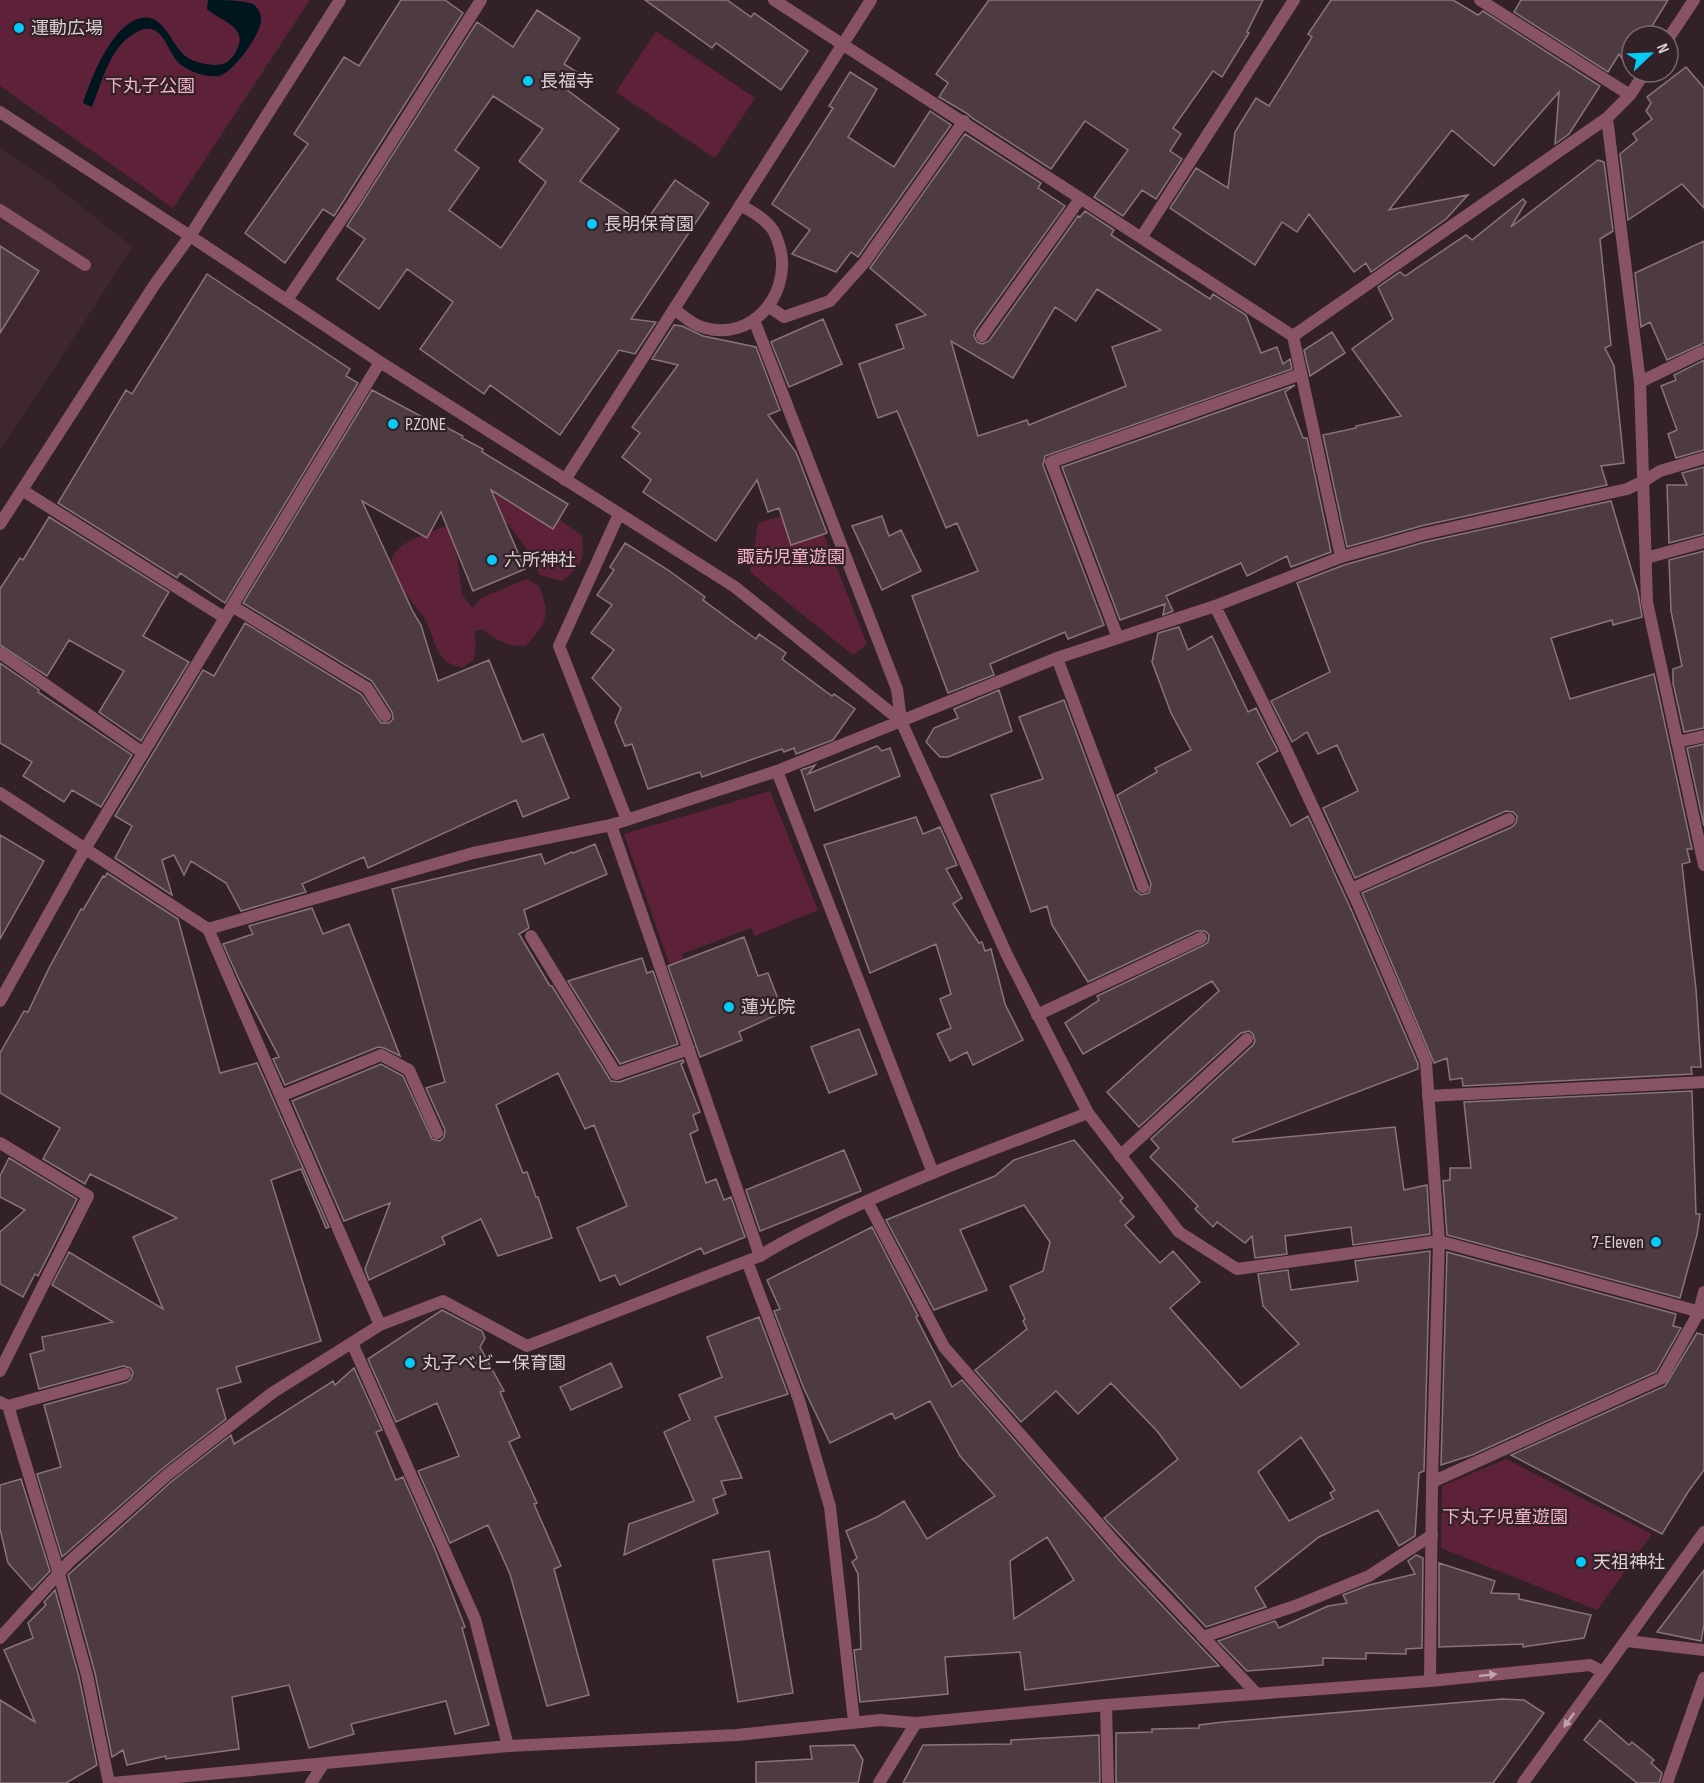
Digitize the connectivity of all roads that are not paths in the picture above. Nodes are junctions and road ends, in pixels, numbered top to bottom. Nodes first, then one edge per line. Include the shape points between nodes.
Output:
1 (340, 0) edge
2 (481, 0) edge
3 (774, 0) edge
4 (871, 0) edge
5 (1294, 0) edge
6 (1480, 0) edge
7 (1695, 0) edge
8 (1678, 24) edge
9 (843, 45) junction
10 (1637, 84) edge
11 (1630, 95) junction
12 (0, 112) edge
13 (1607, 118) junction
14 (964, 121) junction
15 (1080, 199) junction
16 (740, 205) junction
17 (0, 210) edge
18 (190, 236) junction
19 (1141, 238) junction
20 (85, 265) dead end
21 (287, 300) junction
22 (768, 306) junction
23 (674, 309) junction
24 (754, 320) junction
25 (982, 336) dead end
26 (1293, 336) junction
27 (1704, 351) edge
28 (380, 362) junction
29 (1301, 374) junction
30 (1640, 382) junction
31 (1704, 458) edge
32 (565, 480) junction
33 (1644, 481) junction
34 (22, 490) junction
35 (620, 514) junction
36 (0, 524) edge
37 (1704, 542) edge
38 (1341, 556) junction
39 (1646, 558) junction
40 (232, 606) junction
41 (1215, 606) junction
42 (225, 618) junction
43 (1118, 638) junction
44 (0, 653) edge
45 (1057, 658) junction
46 (385, 716) dead end
47 (901, 721) junction
48 (1704, 736) edge
49 (1677, 742) junction
50 (143, 753) junction
51 (777, 771) junction
52 (0, 794) edge
53 (627, 819) junction
54 (1509, 819) dead end
55 (611, 825) junction
56 (85, 849) junction
57 (1704, 865) edge
58 (1143, 887) dead end
59 (1351, 889) junction
60 (208, 929) junction
61 (531, 936) dead end
62 (1201, 938) dead end
63 (0, 1001) edge
64 (1037, 1015) junction
65 (1247, 1039) dead end
66 (689, 1049) junction
67 (1704, 1082) edge
68 (281, 1096) junction
69 (1428, 1096) junction
70 (1088, 1113) junction
71 (437, 1132) dead end
72 (0, 1143) edge
73 (1120, 1156) junction
74 (933, 1173) junction
75 (867, 1201) junction
76 (1439, 1241) junction
77 (760, 1256) junction
78 (747, 1261) junction
79 (1704, 1292) edge
80 (1702, 1312) edge
81 (380, 1325) junction
82 (352, 1343) junction
83 (0, 1371) edge
84 (125, 1374) dead end
85 (4, 1404) edge
86 (1432, 1482) junction
87 (1704, 1533) edge
88 (1432, 1535) junction
89 (59, 1574) junction
90 (1203, 1636) junction
91 (0, 1638) edge
92 (1627, 1641) junction
93 (1704, 1650) edge
94 (1603, 1672) junction
95 (1704, 1678) edge
96 (1430, 1681) junction
97 (1257, 1694) junction
98 (1106, 1706) junction
99 (854, 1722) junction
100 (915, 1723) junction
101 (508, 1746) junction
102 (324, 1763) junction
103 (111, 1783) edge
104 (311, 1783) edge
105 (879, 1783) edge
106 (1108, 1783) edge
107 (1523, 1783) edge
108 (1667, 1783) edge

1 - 18 street
2 - 21 street
3 - 9 street
4 - 9 street
5 - 19 street
6 - 11 street
7 - 8 street
9 - 14 street
9 - 16 street
10 - 11 street
11 - 13 street
12 - 18 street
13 - 26 street
13 - 30 street
14 - 15 street
14 - 22 street via 864,263 830,301 784,316
15 - 19 street
15 - 25 street
16 - 22 street via 758,214 779,241 784,267 775,298
16 - 23 street
17 - 20 street
18 - 21 street
18 - 34 street
19 - 26 street
21 - 28 street
22 - 24 street
23 - 24 street via 707,329 728,330
23 - 32 street
24 - 47 street via 897,689
26 - 29 street
27 - 30 street
28 - 32 street
28 - 40 street
29 - 38 street
29 - 43 street via 1051,462
30 - 33 street
31 - 33 street via 1660,471
32 - 35 street
33 - 38 street via 1627,489
33 - 39 street
34 - 36 street
34 - 42 street
35 - 47 street via 735,587
35 - 53 street via 560,646
37 - 39 street
38 - 41 street
39 - 49 street via 1647,602
40 - 42 street
40 - 46 street via 367,688
41 - 43 street
41 - 59 street
42 - 50 street
43 - 45 street
44 - 50 street
45 - 47 street
45 - 58 street
47 - 51 street
47 - 64 street
48 - 49 street
49 - 57 street
50 - 56 street
51 - 53 street
51 - 74 street
52 - 56 street
53 - 55 street
54 - 59 street
55 - 60 street via 473,853
55 - 66 street
56 - 60 street
56 - 63 street
59 - 69 street via 1426,1062
60 - 68 street
61 - 66 street via 616,1074
62 - 64 street
64 - 70 street
65 - 73 street
66 - 77 street
67 - 69 street
68 - 71 street via 381,1055 409,1070
68 - 81 street
69 - 76 street
70 - 73 street
70 - 74 street
72 - 83 street via 88,1196
73 - 76 street via 1179,1232 1237,1269
74 - 75 street
75 - 77 street
75 - 90 street via 944,1347 1126,1555
76 - 80 street
76 - 86 street
77 - 78 street
78 - 81 street via 527,1346 443,1301
78 - 99 street via 799,1400 830,1507
79 - 80 street
80 - 86 street via 1662,1378
81 - 82 street
82 - 89 street via 272,1393 185,1461
82 - 101 street via 475,1619
84 - 85 street
85 - 89 street
86 - 88 street
87 - 92 street
88 - 90 street via 1369,1576 1295,1606
88 - 96 street
89 - 91 street
89 - 103 street
90 - 97 street
92 - 93 street
92 - 94 street
96 -> 94 street via 1590,1665
94 -> 107 street
95 - 108 street
96 - 97 street
97 - 98 street
98 - 100 street
98 - 106 street
99 - 100 street
99 - 101 street via 737,1735
100 - 105 street
101 - 102 street
102 - 103 street
102 - 104 street

